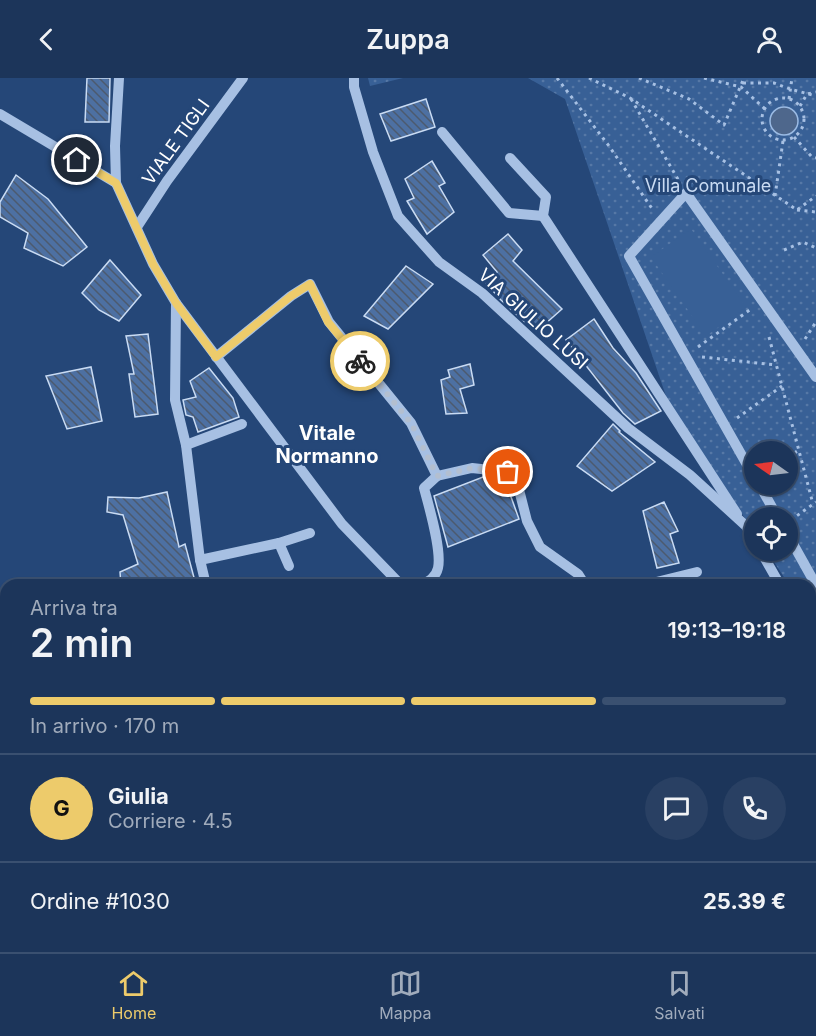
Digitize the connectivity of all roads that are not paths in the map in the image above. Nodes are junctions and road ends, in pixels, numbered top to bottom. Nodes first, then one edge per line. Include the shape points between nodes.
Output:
1 (119, 78) edge
2 (243, 78) edge
3 (354, 78) edge
4 (0, 114) edge
5 (442, 132) dead end
6 (510, 158) dead end
7 (116, 183) junction
8 (543, 216) junction
9 (137, 227) junction
10 (176, 303) junction
11 (216, 357) junction
12 (816, 377) edge
13 (242, 424) dead end
14 (186, 445) junction
15 (744, 459) edge
16 (437, 476) junction
17 (744, 523) edge
18 (744, 524) edge
19 (310, 533) dead end
20 (279, 543) junction
21 (798, 553) edge
22 (201, 560) junction
23 (766, 561) edge
24 (289, 566) dead end
25 (697, 572) dead end
26 (205, 579) edge
27 (396, 579) edge
28 (433, 579) edge
29 (581, 579) edge
30 (668, 579) edge
31 (777, 579) edge
32 (813, 579) edge

1 - 7 street
2 - 9 street, VIALE TIGLI
3 - 18 street, VIA GIULIO LUSI via 373,152 398,216 439,262 482,293 628,429 690,476
4 - 7 street
5 - 8 street via 509,213
6 - 8 street via 546,197
7 - 9 street
8 - 17 street
9 - 10 street
10 - 11 street
10 - 14 street via 175,400
11 - 16 street via 310,284 328,322 411,423
11 - 27 street via 342,524
12 - 15 street via 686,193 629,256
13 - 14 street
14 - 22 street
16 - 28 street via 424,488 437,549 438,569
16 - 29 street via 472,468 508,472 516,478 527,521 540,547
19 - 20 street
20 - 22 street
20 - 24 street
21 - 32 street
22 - 26 street
23 - 31 street
25 - 30 street

